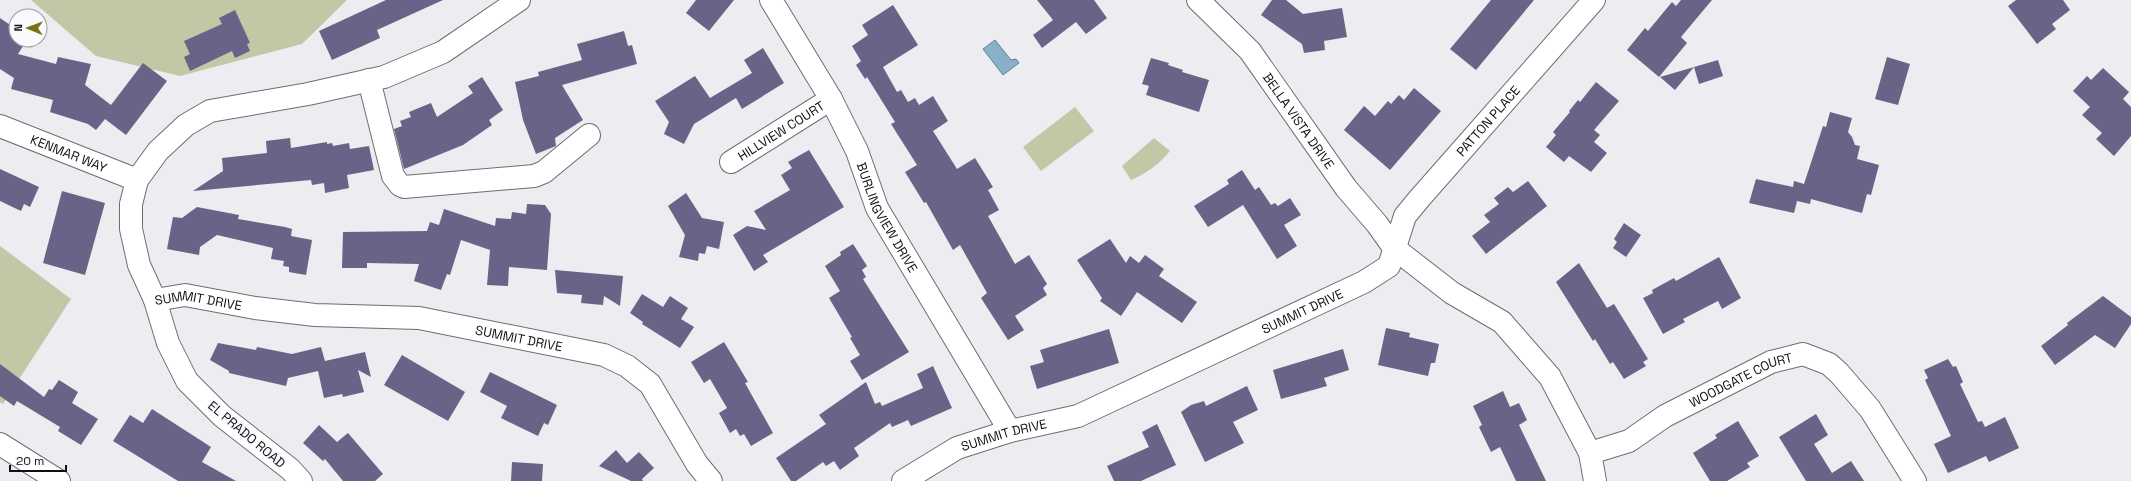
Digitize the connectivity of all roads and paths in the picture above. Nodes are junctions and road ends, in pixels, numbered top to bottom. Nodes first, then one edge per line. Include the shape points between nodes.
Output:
1 (519, 0) edge
2 (771, 0) edge
3 (1594, 0) edge
4 (1203, 1) edge
5 (369, 80) junction
6 (831, 99) junction
7 (0, 126) edge
8 (589, 135) dead end
9 (731, 162) dead end
10 (137, 180) junction
11 (1394, 248) junction
12 (155, 300) junction
13 (1010, 431) junction
14 (0, 444) edge
15 (1590, 453) junction
16 (59, 481) edge
17 (301, 481) edge
18 (711, 481) edge
19 (903, 481) edge
20 (1595, 481) edge
21 (1915, 481) edge

1 - 5 street, SUMMIT DRIVE via 443,52 384,77
2 - 6 street, BURLINGVIEW DRIVE
3 - 11 street, PATTON PLACE via 1405,216
4 - 11 street, BELLA VISTA DRIVE via 1250,51 1346,188
5 - 8 street via 393,176 404,187 534,176 544,172
5 - 10 street, SUMMIT DRIVE via 308,94 210,111 186,125 158,152
6 - 9 street, HILLVIEW COURT
6 - 13 street, BURLINGVIEW DRIVE via 857,151 877,208
7 - 10 street, KENMAR WAY
10 - 12 street, SUMMIT DRIVE via 131,204 131,229 139,265
11 - 13 street, SUMMIT DRIVE via 1389,266 1356,285 1078,416
11 - 15 street via 1452,293 1502,322 1550,378
12 - 17 street, EL PRADO ROAD via 168,344 187,381 222,416 290,469
12 - 18 street, SUMMIT DRIVE via 185,296 315,315 419,318 604,355 627,366 650,384 697,464
13 - 19 street, SUMMIT DRIVE via 957,448
14 - 16 street
15 - 20 street
15 - 21 street, WOODGATE COURT via 1629,441 1665,416 1771,362 1803,354 1828,364 1844,379 1870,409

